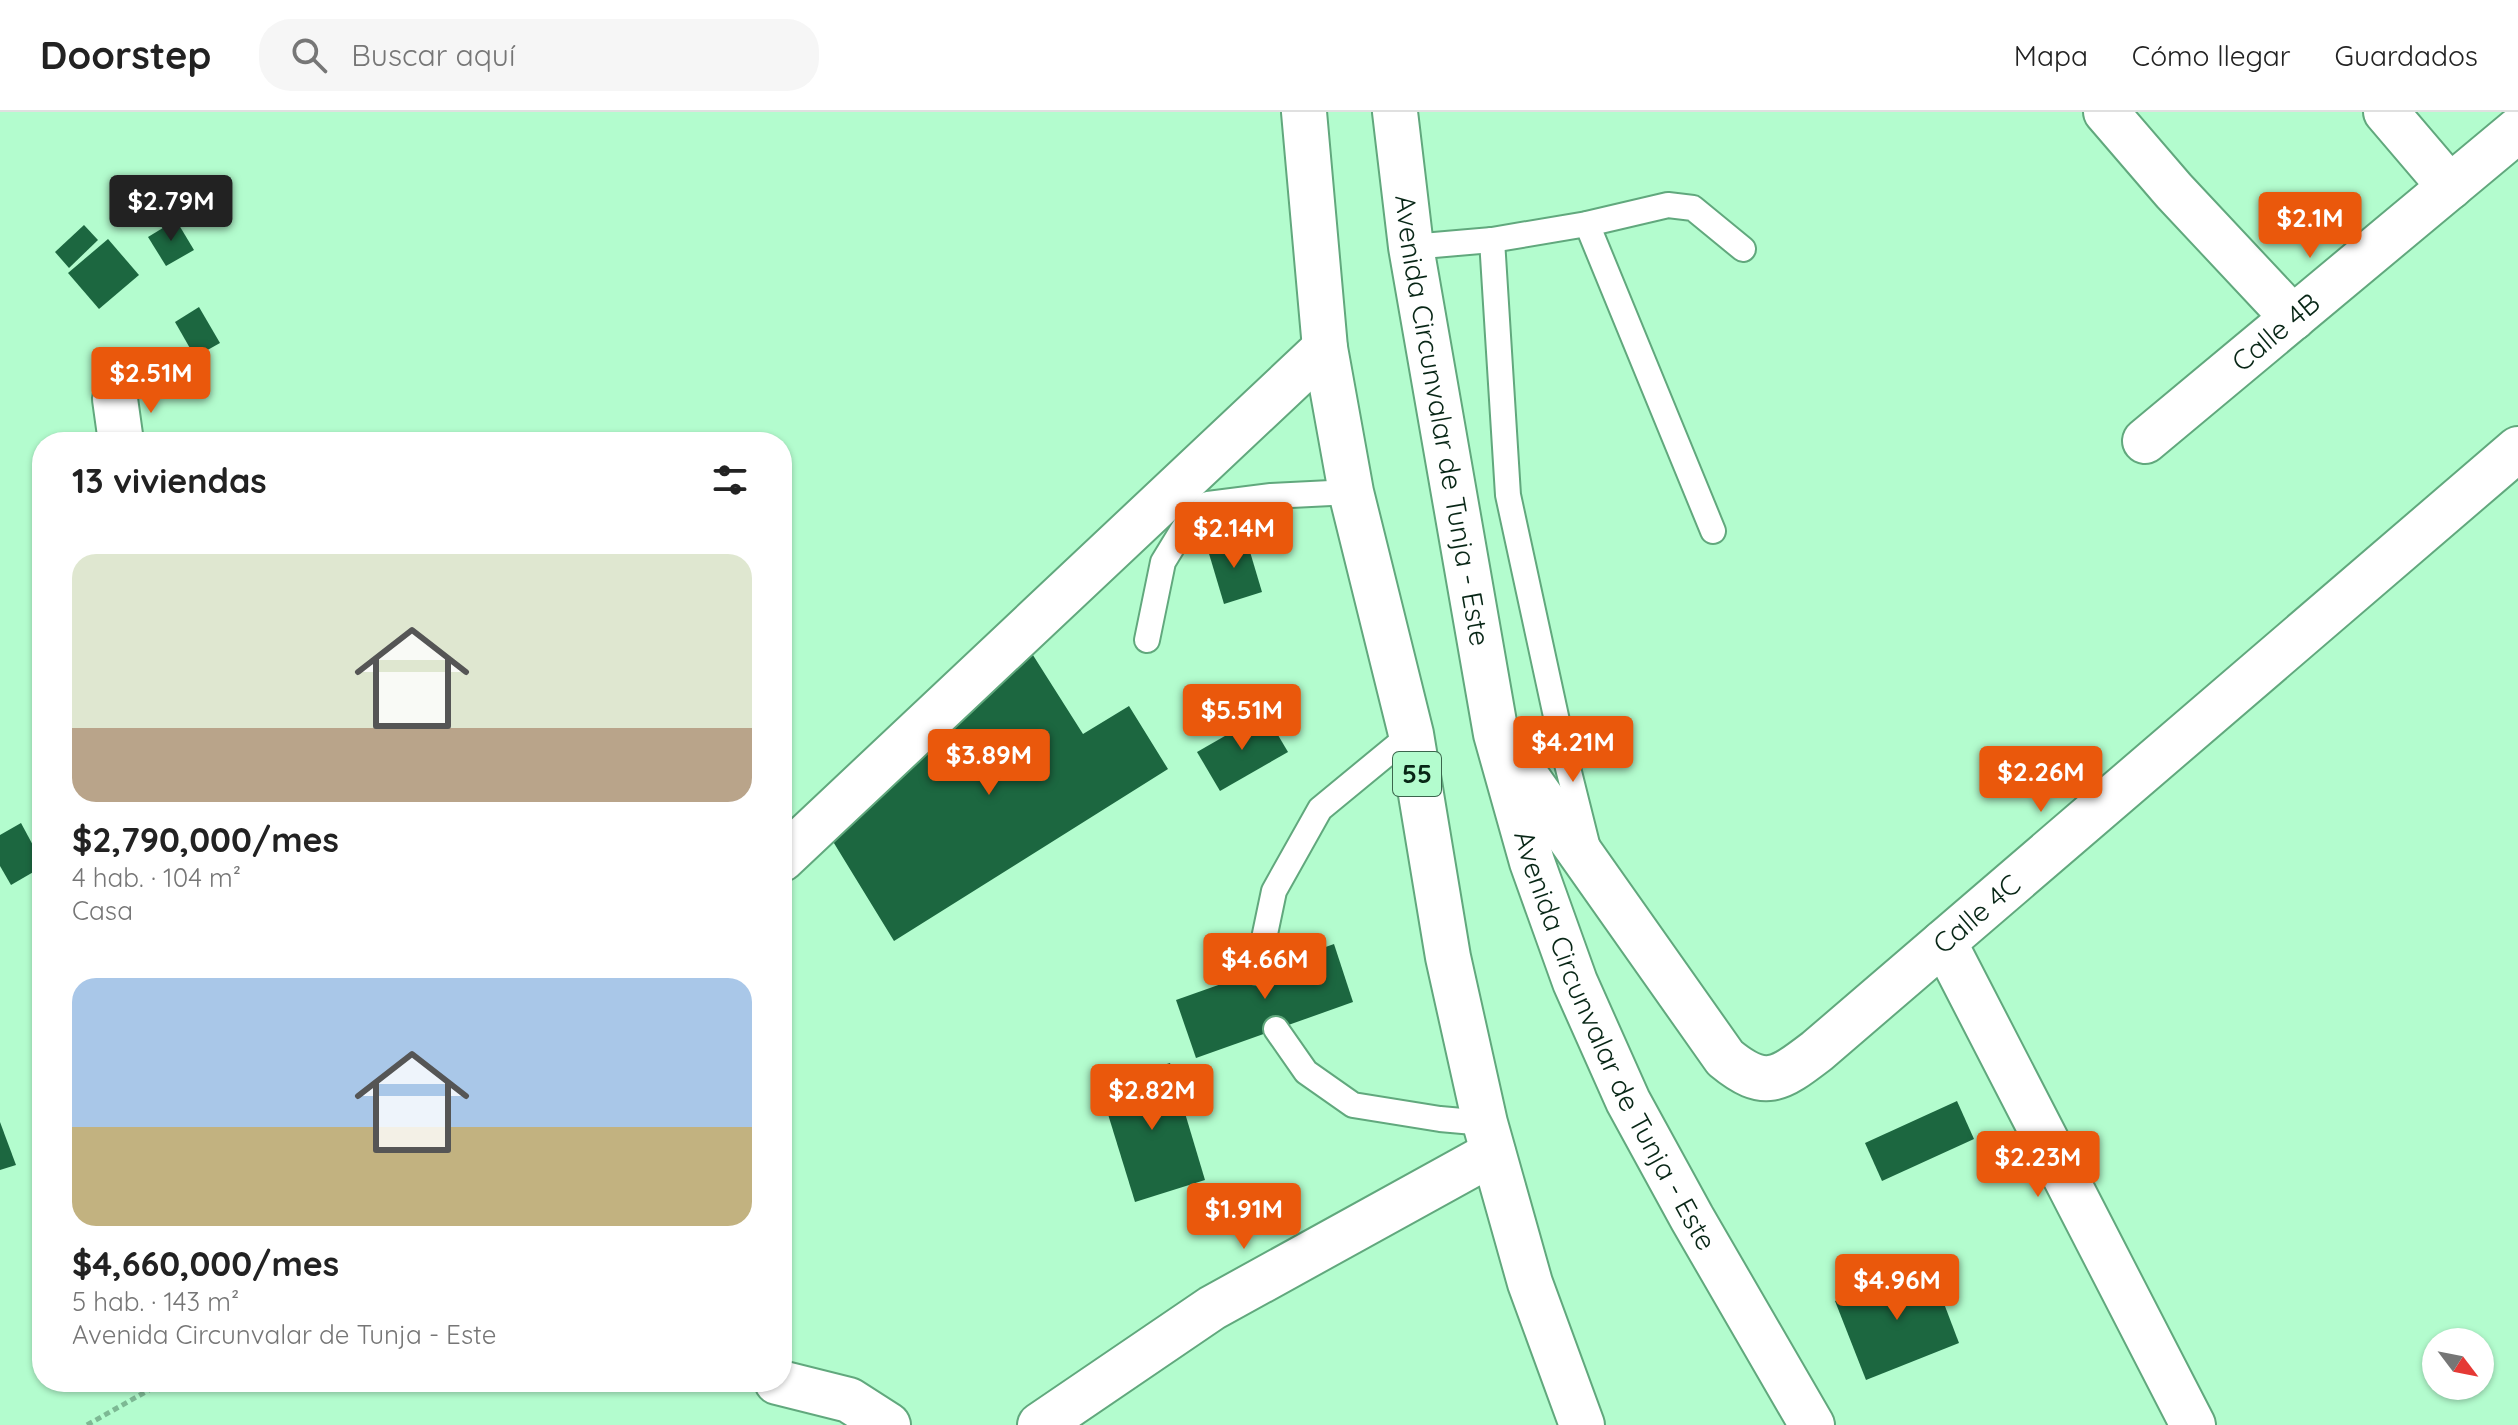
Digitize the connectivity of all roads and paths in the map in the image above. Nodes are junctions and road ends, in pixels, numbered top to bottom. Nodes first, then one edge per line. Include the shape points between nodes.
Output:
1 (1304, 112) edge
2 (1395, 112) edge
3 (2106, 112) edge
4 (2386, 112) edge
5 (2518, 130) edge
6 (2450, 187) junction
7 (1587, 224) junction
8 (1492, 240) junction
9 (1411, 247) junction
10 (1743, 249) dead end
11 (2293, 318) junction
12 (1325, 348) junction
13 (115, 399) dead end
14 (120, 432) edge
15 (2145, 441) dead end
16 (2518, 449) edge
17 (1351, 492) junction
18 (1713, 531) dead end
19 (1147, 640) dead end
20 (1411, 734) junction
21 (1496, 734) junction
22 (792, 850) edge
23 (1595, 874) junction
24 (1944, 942) junction
25 (1257, 972) dead end
26 (1276, 1029) dead end
27 (1489, 1138) junction
28 (792, 1386) edge
29 (145, 1392) edge
30 (87, 1425) edge
31 (888, 1425) edge
32 (1040, 1425) edge
33 (1582, 1425) edge
34 (1812, 1425) edge
35 (2193, 1425) edge

1 - 12 main road, 55
2 - 9 main road, Avenida Circunvalar de Tunja - Este
3 - 11 main road
4 - 6 main road
5 - 6 main road, Calle 4B
6 - 11 main road, Calle 4B
7 - 8 lane
7 - 10 lane via 1668,205 1693,208
7 - 18 lane
8 - 9 lane
8 - 23 lane via 1508,495
9 - 21 main road, Avenida Circunvalar de Tunja - Este
11 - 15 main road, Calle 4B
12 - 17 main road, 55
12 - 22 main road
13 - 14 main road
16 - 24 main road, Calle 4C
17 - 19 lane via 1208,504 1185,526 1163,562
17 - 20 main road, 55
20 - 25 lane via 1320,809 1274,891
20 - 27 main road, 55 via 1448,957
21 - 23 main road, Calle 4C
21 - 34 main road, Avenida Circunvalar de Tunja - Este via 1532,862 1575,982 1628,1101
23 - 24 main road, Calle 4C via 1725,1058 1744,1074 1763,1080 1800,1064
24 - 35 main road
26 - 27 lane via 1306,1072 1353,1105 1440,1119
27 - 32 main road via 1212,1308
27 - 33 main road, 55 via 1530,1283
28 - 31 main road via 849,1400
29 - 30 path

